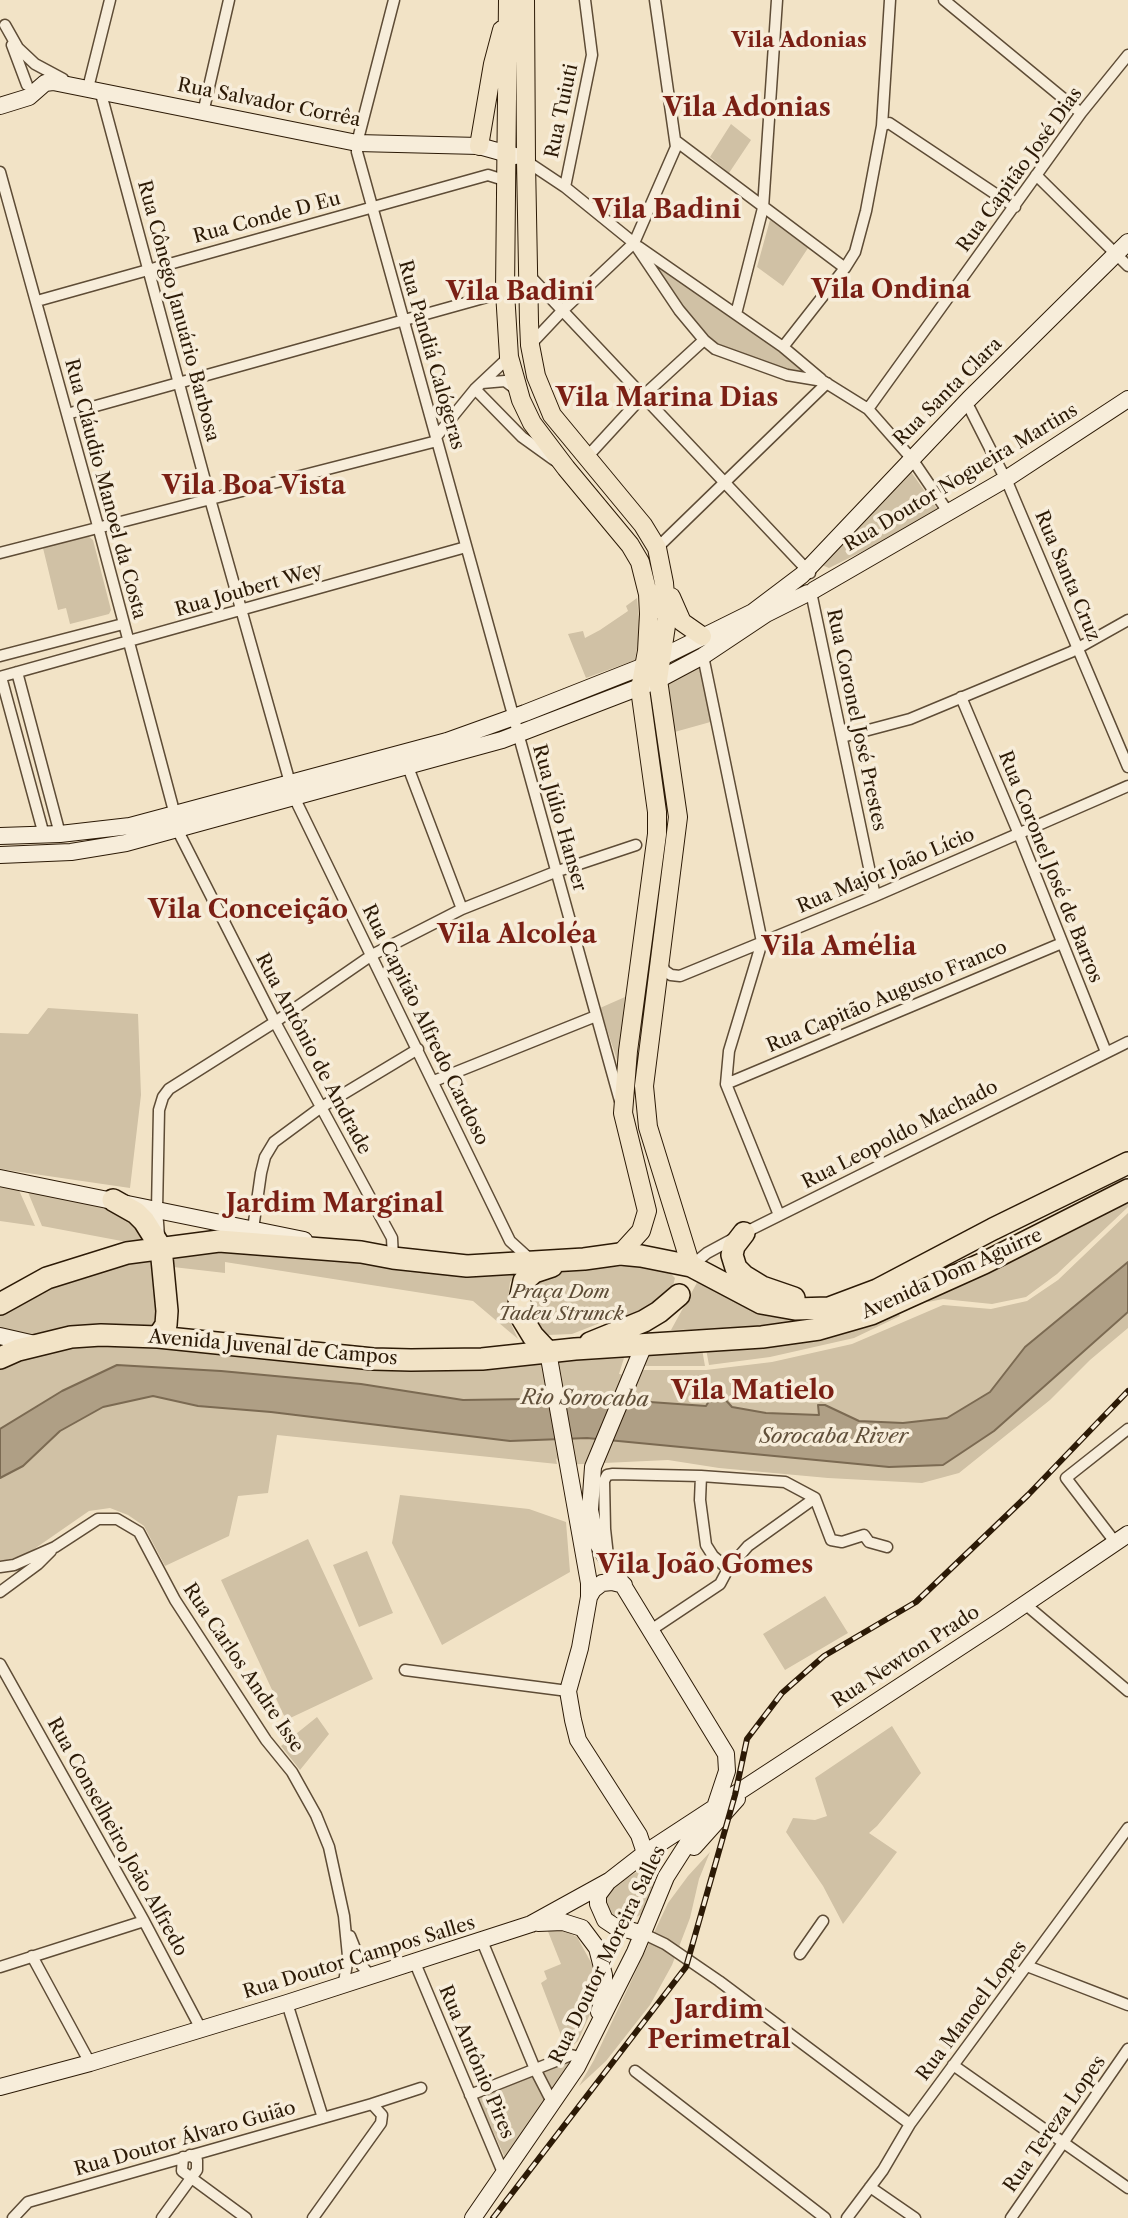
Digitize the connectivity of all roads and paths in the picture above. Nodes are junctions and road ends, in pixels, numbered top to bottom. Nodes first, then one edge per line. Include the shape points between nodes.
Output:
1 (110, 0) edge
2 (229, 0) edge
3 (394, 0) edge
4 (525, 0) edge
5 (585, 0) edge
6 (655, 0) edge
7 (777, 0) edge
8 (890, 0) edge
9 (944, 0) edge
10 (508, 3) edge
11 (0, 13) edge
12 (5, 25) junction
13 (1128, 54) edge
14 (88, 88) junction
15 (31, 90) junction
16 (0, 106) edge
17 (203, 113) junction
18 (1081, 113) junction
19 (882, 126) junction
20 (676, 141) junction
21 (357, 143) junction
22 (479, 146) junction
23 (508, 152) junction
24 (526, 161) junction
25 (0, 173) edge
26 (1037, 175) junction
27 (507, 181) junction
28 (565, 187) junction
29 (1015, 206) junction
30 (373, 208) junction
31 (763, 208) junction
32 (634, 243) junction
33 (1122, 248) edge
34 (1128, 266) edge
35 (845, 268) junction
36 (149, 269) junction
37 (528, 274) junction
38 (505, 292) junction
39 (37, 301) junction
40 (563, 310) junction
41 (736, 314) junction
42 (404, 322) junction
43 (704, 340) junction
44 (530, 345) junction
45 (783, 347) junction
46 (509, 357) junction
47 (807, 373) junction
48 (825, 382) junction
49 (180, 384) junction
50 (479, 386) junction
51 (517, 390) junction
52 (643, 396) junction
53 (1128, 399) edge
54 (964, 404) junction
55 (868, 409) junction
56 (67, 414) junction
57 (437, 439) junction
58 (587, 457) junction
59 (910, 461) junction
60 (566, 468) junction
61 (1006, 479) junction
62 (724, 482) junction
63 (210, 499) junction
64 (946, 513) junction
65 (98, 526) junction
66 (466, 547) junction
67 (657, 548) junction
68 (0, 553) edge
69 (807, 581) junction
70 (664, 583) junction
71 (241, 611) junction
72 (1128, 620) edge
73 (123, 624) junction
74 (702, 636) junction
75 (128, 642) junction
76 (1079, 648) junction
77 (0, 656) edge
78 (663, 656) junction
79 (703, 656) junction
80 (644, 666) junction
81 (17, 672) junction
82 (1, 677) edge
83 (658, 680) junction
84 (640, 689) junction
85 (961, 697) junction
86 (513, 718) junction
87 (517, 735) junction
88 (842, 737) junction
89 (408, 767) junction
90 (1128, 767) edge
91 (1128, 786) edge
92 (292, 790) junction
93 (176, 822) junction
94 (1019, 833) junction
95 (52, 835) junction
96 (0, 836) edge
97 (636, 845) dead end
98 (0, 855) edge
99 (555, 872) junction
100 (875, 896) junction
101 (462, 909) junction
102 (762, 942) junction
103 (1062, 943) junction
104 (372, 955) junction
105 (660, 963) junction
106 (596, 1016) junction
107 (275, 1022) junction
108 (1128, 1042) edge
109 (418, 1049) junction
110 (1106, 1052) junction
111 (434, 1081) junction
112 (726, 1084) junction
113 (320, 1108) junction
114 (623, 1113) junction
115 (1128, 1163) edge
116 (0, 1178) edge
117 (1128, 1190) edge
118 (113, 1200) junction
119 (157, 1210) junction
120 (779, 1215) junction
121 (253, 1229) junction
122 (744, 1233) junction
123 (161, 1248) junction
124 (361, 1252) junction
125 (620, 1254) junction
126 (393, 1258) junction
127 (584, 1259) junction
128 (529, 1262) junction
129 (691, 1266) junction
130 (679, 1295) junction
131 (0, 1304) edge
132 (829, 1308) junction
133 (0, 1336) edge
134 (158, 1337) junction
135 (39, 1345) junction
136 (644, 1345) junction
137 (575, 1349) junction
138 (548, 1352) junction
139 (0, 1357) edge
140 (1128, 1429) edge
141 (701, 1476) junction
142 (816, 1498) junction
143 (1121, 1538) edge
144 (55, 1547) junction
145 (887, 1547) dead end
146 (609, 1560) junction
147 (0, 1567) edge
148 (728, 1569) junction
149 (624, 1585) junction
150 (0, 1592) edge
151 (589, 1597) junction
152 (1025, 1604) junction
153 (651, 1630) junction
154 (0, 1664) edge
155 (405, 1670) dead end
156 (568, 1691) junction
157 (1128, 1691) edge
158 (727, 1771) junction
159 (748, 1786) junction
160 (711, 1810) junction
161 (1128, 1828) edge
162 (645, 1853) junction
163 (666, 1877) junction
164 (608, 1881) junction
165 (344, 1916) junction
166 (144, 1921) junction
167 (823, 1921) dead end
168 (531, 1924) junction
169 (644, 1934) junction
170 (482, 1941) junction
171 (800, 1954) dead end
172 (32, 1956) junction
173 (415, 1963) junction
174 (1027, 1966) junction
175 (0, 1967) edge
176 (371, 1976) junction
177 (344, 1983) junction
178 (287, 2003) junction
179 (1128, 2005) edge
180 (201, 2029) junction
181 (589, 2044) junction
182 (1128, 2049) edge
183 (90, 2063) junction
184 (953, 2064) junction
185 (577, 2067) junction
186 (535, 2068) junction
187 (635, 2071) dead end
188 (0, 2087) edge
189 (421, 2088) dead end
190 (470, 2095) junction
191 (396, 2098) junction
192 (553, 2104) junction
193 (376, 2106) junction
194 (323, 2118) junction
195 (381, 2123) junction
196 (910, 2124) junction
197 (1062, 2142) junction
198 (187, 2156) junction
199 (504, 2175) junction
200 (191, 2178) junction
201 (870, 2187) junction
202 (1128, 2188) edge
203 (13, 2218) edge
204 (162, 2218) edge
205 (246, 2218) edge
206 (313, 2218) edge
207 (473, 2218) edge
208 (825, 2218) edge
209 (847, 2218) edge
210 (915, 2218) edge
211 (1011, 2218) edge

1 - 14 street
2 - 17 street
3 - 21 street, Rua Pandiá Calógeras
4 - 24 main road
5 - 28 street, Rua Tuiuti via 592,55
6 - 20 street
7 - 31 street
8 - 19 street
9 - 18 street
10 - 22 main road
10 - 23 main road
11 - 12 street, Rua Salvador Corrêa
12 - 14 street, Rua Salvador Corrêa via 35,64
12 - 15 street, Rua Salvador Corrêa
13 - 18 street, Rua Capitão José Dias
14 - 15 main road, Rua Salvador Corrêa
14 - 17 main road, Rua Salvador Corrêa
14 - 36 street, Rua Cônego Januário Barbosa
15 - 16 main road
17 - 21 main road, Rua Salvador Corrêa
18 - 26 street, Rua Capitão José Dias
19 - 29 street via 890,123
19 - 35 street via 866,211 855,252
20 - 31 street
20 - 32 street
21 - 22 main road, Rua Salvador Corrêa
21 - 30 street, Rua Pandiá Calógeras
22 - 23 main road, Rua Salvador Corrêa
23 - 24 main road, Rua Salvador Corrêa
23 - 27 main road
24 - 28 street, Rua Salvador Corrêa
24 - 37 main road
25 - 39 street, Rua Cláudio Manoel da Costa
26 - 29 street, Rua Capitão José Dias
26 - 33 street
27 - 30 street, Rua Conde D Eu via 488,176
27 - 38 main road
28 - 32 street, Rua Salvador Corrêa
29 - 55 street, Rua Capitão José Dias
30 - 36 street, Rua Conde D Eu
30 - 42 street, Rua Pandiá Calógeras
31 - 35 street
31 - 41 street
32 - 40 street
32 - 41 street, Rua Salvador Corrêa
32 - 43 street, Rua Salvador Corrêa
33 - 34 street
33 - 54 main road, Rua Santa Clara
35 - 45 street
36 - 39 street, Rua Conde D Eu
36 - 49 street, Rua Cônego Januário Barbosa
37 - 40 street
37 - 44 main road
38 - 42 street
38 - 46 main road
39 - 56 street, Rua Cláudio Manoel da Costa
40 - 44 street
40 - 52 street
41 - 45 street, Rua Salvador Corrêa
42 - 49 street
42 - 57 street, Rua Pandiá Calógeras
43 - 47 street, Rua Salvador Corrêa via 715,349 787,375
43 - 52 street
44 - 58 main road via 546,405
45 - 47 street, Rua Salvador Corrêa
46 - 50 street
46 - 51 main road
47 - 48 street, Rua Salvador Corrêa
48 - 55 street, Rua Salvador Corrêa
48 - 62 street
49 - 56 street
49 - 63 street, Rua Cônego Januário Barbosa
50 - 51 street via 505,381
50 - 57 street
50 - 60 street via 522,437
51 - 60 main road via 532,423
52 - 58 street
52 - 62 street
53 - 61 main road, Rua Doutor Nogueira Martins
54 - 59 main road, Rua Santa Clara
54 - 61 street, Rua Santa Cruz
55 - 59 street, Rua Salvador Corrêa
56 - 65 street, Rua Cláudio Manoel da Costa
57 - 63 street
57 - 66 street, Rua Pandiá Calógeras
58 - 67 main road
59 - 64 street, Rua Salvador Corrêa
59 - 69 main road, Rua Santa Clara
60 - 80 main road via 606,513 640,562 649,614
61 - 64 main road, Rua Doutor Nogueira Martins
61 - 76 street, Rua Santa Cruz
62 - 67 street
62 - 69 street
63 - 65 street
63 - 71 street, Rua Cônego Januário Barbosa
64 - 69 main road, Rua Doutor Nogueira Martins
65 - 68 street
65 - 73 street, Rua Cláudio Manoel da Costa
66 - 71 street, Rua Joubert Wey
66 - 86 street, Rua Pandiá Calógeras
67 - 70 main road
69 - 74 main road, Rua Santa Clara
69 - 79 main road, Rua Doutor Nogueira Martins
69 - 88 street, Rua Coronel José Prestes
70 - 74 main road via 682,622
70 - 78 main road
71 - 75 street, Rua Joubert Wey
71 - 92 street, Rua Cônego Januário Barbosa
72 - 76 street
73 - 75 street, Rua Cláudio Manoel da Costa
73 - 77 street
74 - 78 main road, Rua Santa Clara
75 - 81 street, Rua Joubert Wey
75 - 93 street, Rua Cláudio Manoel da Costa
76 - 85 street
76 - 90 street, Rua Santa Cruz
78 - 80 main road, Rua Santa Clara
78 - 83 main road
79 - 83 main road, Rua Doutor Nogueira Martins
79 - 102 street
80 - 84 main road
80 - 86 main road, Rua Santa Clara
81 - 82 street, Rua Joubert Wey
81 - 95 street
82 - 95 street
83 - 84 main road, Rua Doutor Nogueira Martins
83 - 105 main road via 678,817
84 - 87 main road, Rua Doutor Nogueira Martins
84 - 114 main road via 657,834
85 - 88 street via 910,719
85 - 94 street, Rua Coronel José de Barros
86 - 87 street, Rua Júlio Hanser
86 - 92 main road, Rua Santa Clara
87 - 89 main road, Rua Doutor Nogueira Martins
87 - 99 street, Rua Júlio Hanser
88 - 100 street, Rua Coronel José Prestes
89 - 92 main road, Rua Doutor Nogueira Martins
89 - 101 street
91 - 94 street, Rua Major João Lício
92 - 93 main road
92 - 104 street, Rua Capitão Alfredo Cardoso
93 - 95 main road
93 - 98 main road via 126,843 71,852
93 - 107 street, Rua Antônio de Andrade
94 - 100 street, Rua Major João Lício
94 - 103 street, Rua Coronel José de Barros
95 - 96 main road
97 - 99 street
99 - 101 street
99 - 106 street, Rua Júlio Hanser
100 - 102 street, Rua Major João Lício
101 - 104 street
102 - 105 street, Rua Major João Lício via 680,976 671,975
102 - 112 street via 729,1051
103 - 110 street, Rua Coronel José de Barros
103 - 112 street, Rua Capitão Augusto Franco
104 - 107 street
104 - 109 street, Rua Capitão Alfredo Cardoso
105 - 129 main road via 645,1100 648,1127
106 - 111 street
106 - 114 street, Rua Júlio Hanser
107 - 113 street, Rua Antônio de Andrade
107 - 119 street via 163,1097
108 - 110 street, Rua Leopoldo Machado
109 - 111 street, Rua Capitão Alfredo Cardoso
109 - 113 street
110 - 120 street, Rua Leopoldo Machado
111 - 128 street, Rua Capitão Alfredo Cardoso via 510,1241
112 - 120 street
113 - 121 street via 274,1142 265,1157
113 - 126 street, Rua Antônio de Andrade via 392,1238
114 - 125 main road via 647,1211 641,1231
115 - 132 highway, Avenida Dom Aguirre via 877,1290
116 - 118 main road
117 - 136 highway, Avenida Dom Aguirre via 984,1264 871,1314 819,1329 762,1337
118 - 119 main road
118 - 123 highway via 144,1221
119 - 121 main road
119 - 123 street
120 - 122 street, Rua Leopoldo Machado
121 - 124 main road
122 - 129 street, Rua Leopoldo Machado
122 - 132 highway via 732,1255 744,1276 762,1287
123 - 124 highway via 219,1241
123 - 131 highway via 127,1253 47,1278
123 - 134 highway via 167,1311 166,1325
124 - 126 highway
125 - 127 highway, Avenida Dom Aguirre
125 - 129 highway, Avenida Dom Aguirre
126 - 128 highway via 467,1266
127 - 128 highway
127 - 138 highway via 534,1272 524,1281 519,1304 522,1318
129 - 130 highway
129 - 132 highway, Avenida Dom Aguirre via 761,1303
130 - 136 highway
130 - 137 highway via 644,1321
133 - 135 main road
134 - 135 highway, Avenida Juvenal de Campos via 71,1337
134 - 138 highway, Avenida Juvenal de Campos via 373,1359 482,1359
135 - 139 highway, Avenida Juvenal de Campos
136 - 137 highway, Avenida Dom Aguirre
136 - 146 main road via 593,1467 592,1520 596,1541
137 - 138 highway, Avenida Juvenal de Campos
138 - 151 main road
140 - 143 street via 1066,1478
141 - 142 street via 785,1482
141 - 146 street via 607,1475
141 - 148 street via 706,1545
142 - 145 street via 831,1540 842,1542 864,1535 869,1542
142 - 148 street via 748,1546
143 - 152 main road, Rua Newton Prado
144 - 147 street, Rua Carlos Andre Isse
144 - 150 street, Rua Carlos Andre Isse
144 - 165 street, Rua Carlos Andre Isse via 98,1519 117,1519 139,1532 175,1600 292,1772 316,1815 329,1847
146 - 149 main road
148 - 153 street via 720,1584
149 - 151 main road via 602,1583
149 - 153 main road
151 - 156 main road
152 - 157 street
152 - 159 main road, Rua Newton Prado
153 - 158 main road via 726,1754
154 - 166 street, Rua Conselheiro João Alfredo
155 - 156 street
156 - 162 main road via 578,1740 639,1835
158 - 159 main road via 732,1783
158 - 160 main road
159 - 160 main road, Rua Newton Prado
159 - 163 main road
160 - 162 main road, Rua Doutor Campos Salles
160 - 163 main road, Rua Doutor Moreira Salles
161 - 174 street, Rua Manoel Lopes
162 - 164 main road, Rua Doutor Campos Salles
163 - 169 main road, Rua Doutor Moreira Salles
164 - 168 main road, Rua Doutor Campos Salles
164 - 169 main road via 598,1895 605,1920
165 - 176 street, Rua Carlos Andre Isse via 362,1966
165 - 177 street, Rua Carlos Andre Isse via 348,1955
166 - 172 street
166 - 180 street, Rua Conselheiro João Alfredo
167 - 171 street
168 - 170 main road, Rua Doutor Campos Salles
168 - 181 main road via 564,1922 582,1928 597,1948 604,1997
169 - 181 main road, Rua Doutor Moreira Salles
169 - 196 street via 719,1981
170 - 173 main road, Rua Doutor Campos Salles
170 - 186 street
172 - 175 street
172 - 183 street
173 - 176 main road, Rua Doutor Campos Salles
173 - 190 street, Rua Antônio Pires
174 - 179 street
174 - 184 street, Rua Manoel Lopes
176 - 177 main road, Rua Doutor Campos Salles
177 - 178 main road, Rua Doutor Campos Salles
178 - 180 main road, Rua Doutor Campos Salles
178 - 194 street
180 - 183 main road, Rua Doutor Campos Salles
181 - 185 main road, Rua Doutor Moreira Salles
182 - 197 street, Rua Tereza Lopes
183 - 188 main road, Rua Doutor Campos Salles
184 - 196 street, Rua Manoel Lopes
184 - 197 street
185 - 186 street via 578,2059 571,2055
185 - 192 main road, Rua Doutor Moreira Salles
186 - 190 street
186 - 192 street
187 - 208 street
189 - 191 street, Rua Doutor Álvaro Guião
190 - 199 street, Rua Antônio Pires
191 - 193 street, Rua Doutor Álvaro Guião
191 - 195 street
192 - 199 main road, Rua Doutor Moreira Salles
193 - 194 street, Rua Doutor Álvaro Guião
193 - 195 street
194 - 198 street, Rua Doutor Álvaro Guião
195 - 206 street
196 - 201 street, Rua Manoel Lopes
197 - 202 street
197 - 211 street, Rua Tereza Lopes
198 - 200 street via 195,2157 198,2165
198 - 203 street, Rua Doutor Álvaro Guião via 28,2202
199 - 207 main road, Rua Doutor Moreira Salles
200 - 204 street
200 - 205 street
201 - 209 street, Rua Manoel Lopes
201 - 210 street

